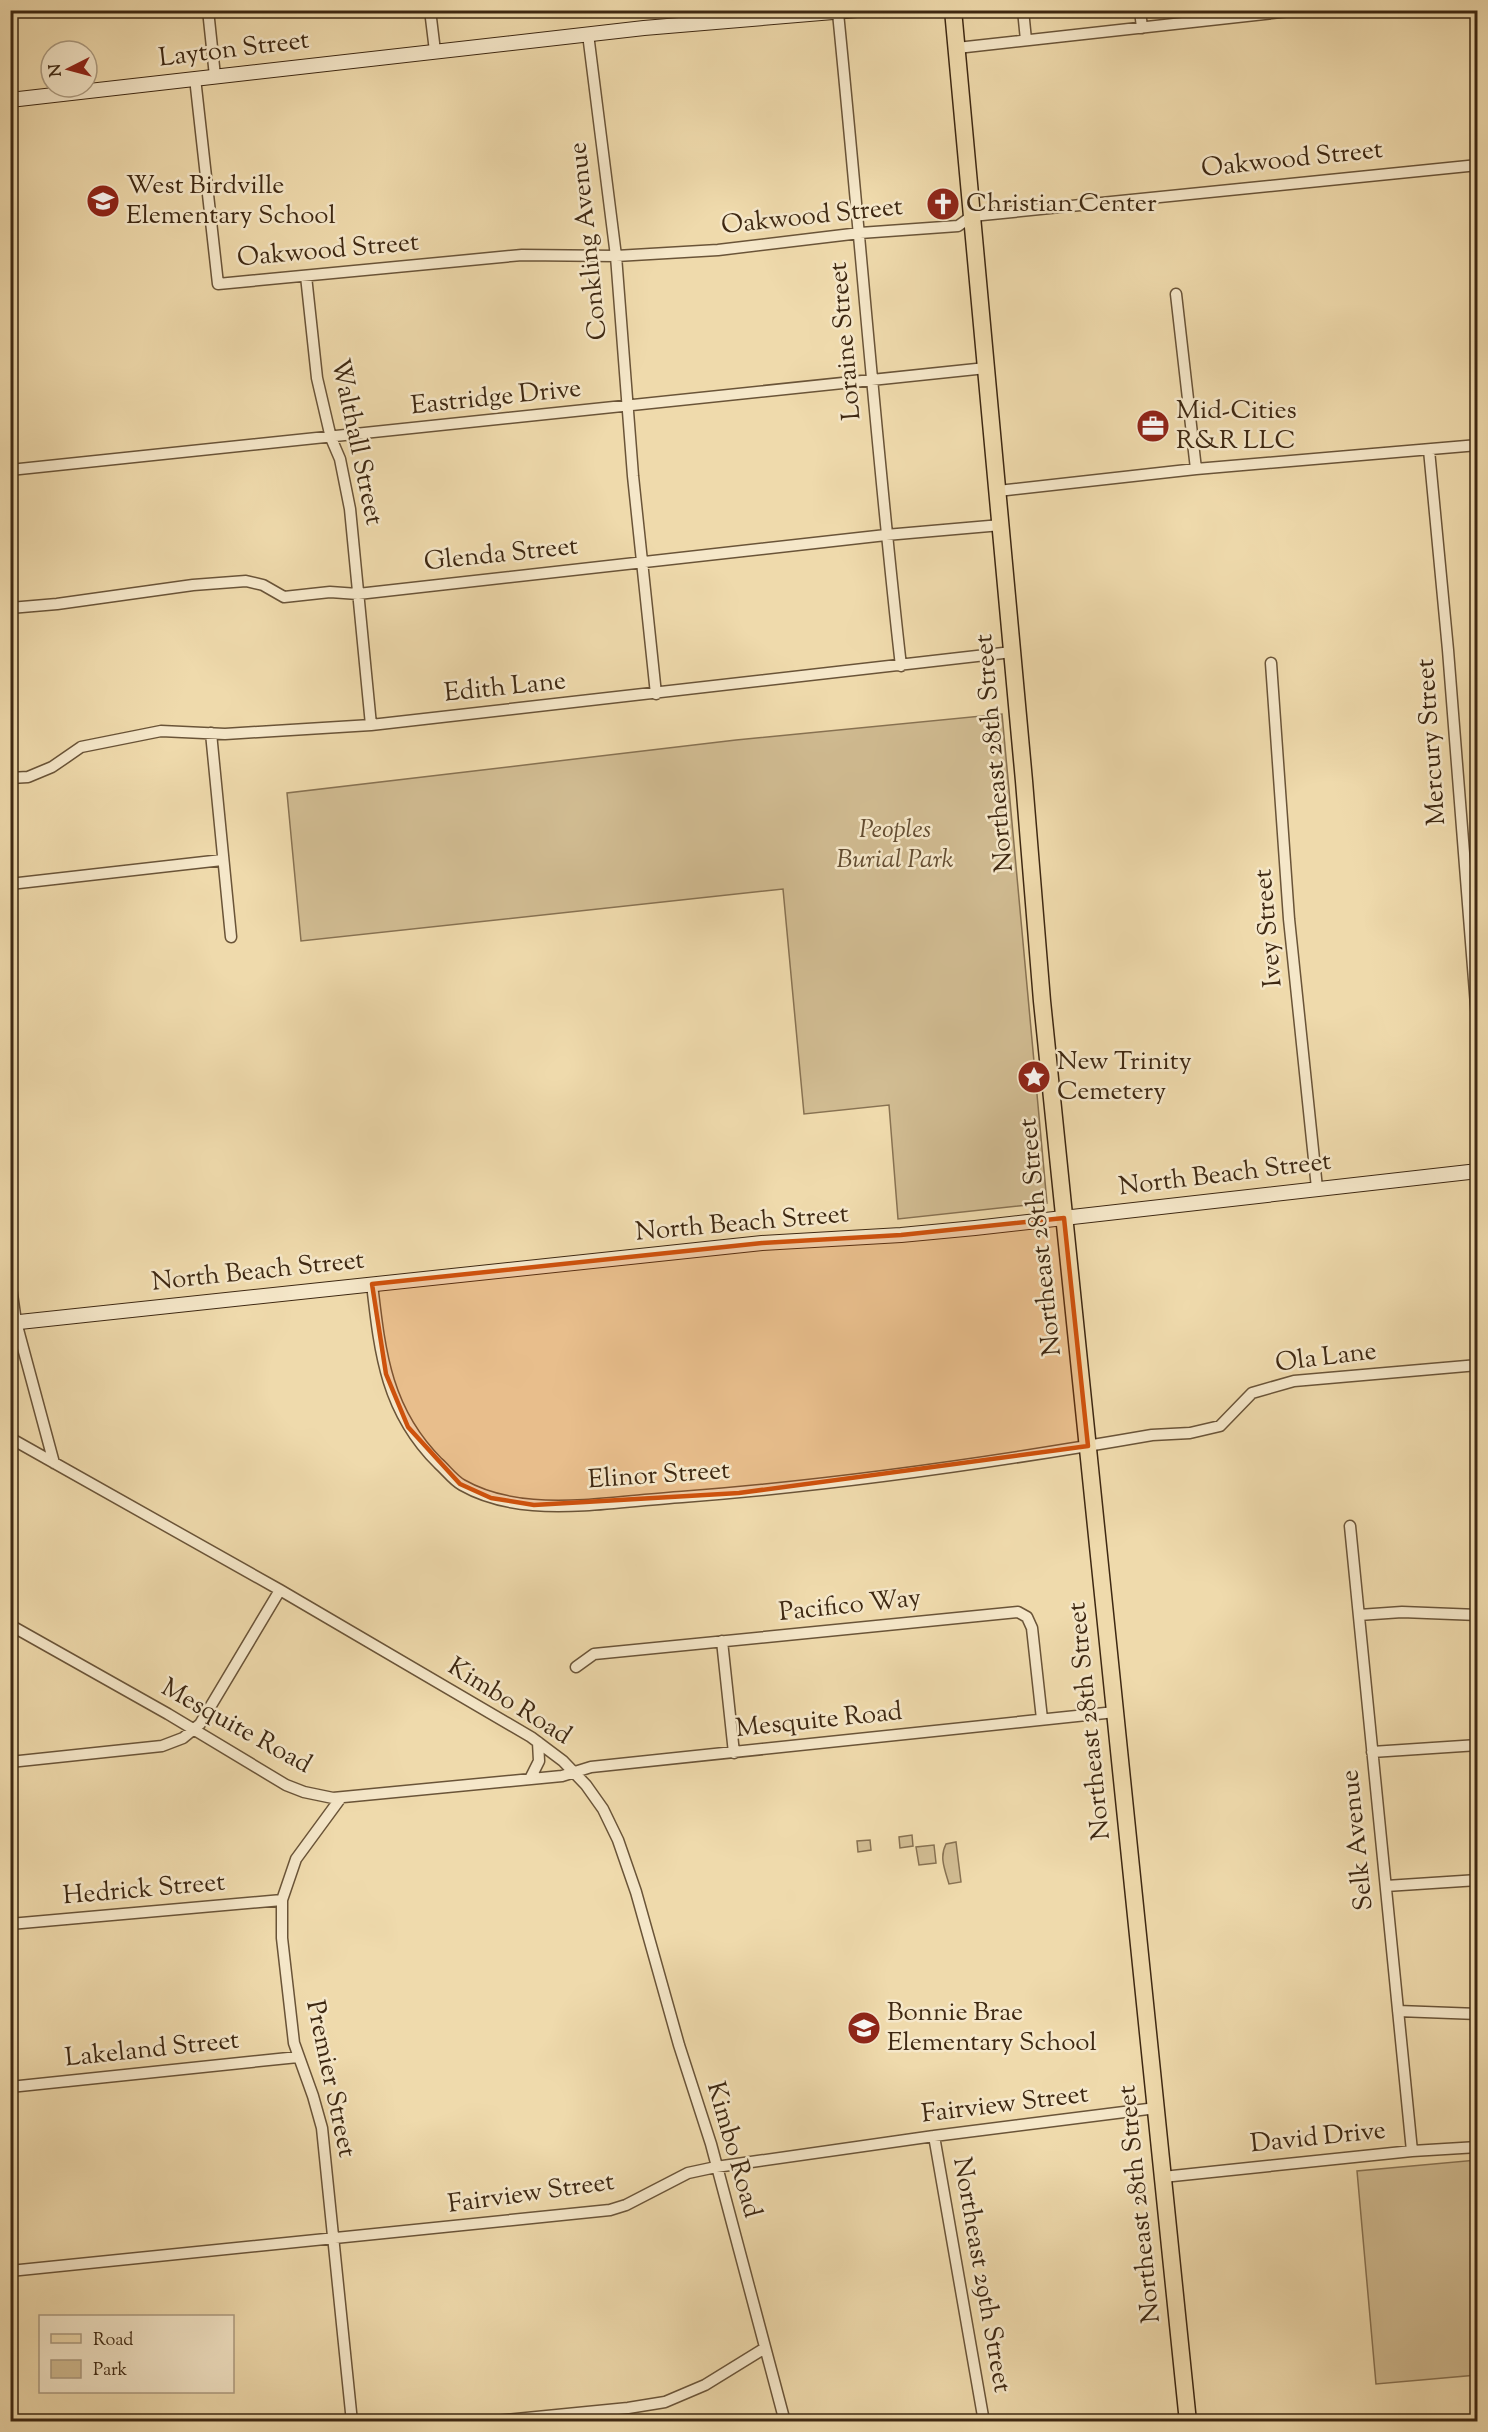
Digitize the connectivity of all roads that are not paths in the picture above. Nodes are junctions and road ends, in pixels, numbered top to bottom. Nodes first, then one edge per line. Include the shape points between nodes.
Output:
1 (208, 10) edge
2 (430, 10) edge
3 (857, 10) edge
4 (953, 10) edge
5 (1023, 10) edge
6 (1140, 10) edge
7 (1300, 10) edge
8 (838, 13) junction
9 (772, 14) edge
10 (1142, 28) junction
11 (588, 34) junction
12 (1026, 40) junction
13 (957, 48) junction
14 (435, 51) junction
15 (215, 76) junction
16 (195, 78) junction
17 (10, 100) edge
18 (1478, 165) edge
19 (972, 216) junction
20 (860, 233) junction
21 (616, 256) junction
22 (306, 276) junction
23 (1176, 294) dead end
24 (986, 368) junction
25 (871, 382) junction
26 (628, 406) junction
27 (331, 438) junction
28 (1478, 445) edge
29 (1430, 450) junction
30 (10, 470) edge
31 (1196, 470) junction
32 (998, 491) junction
33 (1000, 525) junction
34 (886, 535) junction
35 (642, 562) junction
36 (358, 594) junction
37 (10, 608) edge
38 (1012, 652) junction
39 (1271, 663) dead end
40 (901, 666) junction
41 (656, 694) junction
42 (371, 725) junction
43 (212, 733) junction
44 (10, 778) edge
45 (222, 860) junction
46 (10, 884) edge
47 (231, 937) dead end
48 (1478, 1031) edge
49 (1478, 1172) edge
50 (1317, 1188) junction
51 (1065, 1218) junction
52 (10, 1280) edge
53 (372, 1284) junction
54 (13, 1322) edge
55 (1478, 1365) edge
56 (10, 1438) edge
57 (1088, 1446) junction
58 (54, 1462) junction
59 (1350, 1526) dead end
60 (280, 1590) junction
61 (1359, 1615) junction
62 (1478, 1615) edge
63 (10, 1625) edge
64 (722, 1641) junction
65 (576, 1667) dead end
66 (1115, 1712) junction
67 (1042, 1719) junction
68 (194, 1730) junction
69 (538, 1742) junction
70 (1478, 1745) edge
71 (1372, 1752) junction
72 (734, 1753) junction
73 (10, 1762) edge
74 (574, 1772) junction
75 (530, 1779) junction
76 (340, 1799) junction
77 (1478, 1880) edge
78 (1386, 1886) junction
79 (282, 1900) junction
80 (10, 1924) edge
81 (1398, 2011) junction
82 (1478, 2014) edge
83 (298, 2057) junction
84 (10, 2088) edge
85 (1155, 2108) junction
86 (934, 2136) junction
87 (1478, 2146) edge
88 (1412, 2151) junction
89 (716, 2167) junction
90 (1163, 2177) junction
91 (334, 2240) junction
92 (10, 2271) edge
93 (765, 2348) junction
94 (352, 2421) edge
95 (486, 2421) edge
96 (786, 2421) edge
97 (984, 2421) edge
98 (1188, 2421) edge

1 - 15 street
2 - 14 street
3 - 8 main road, Layton Street
4 - 13 main road, Northeast 28th Street
5 - 12 street
6 - 10 street
7 - 10 street
8 - 9 main road, Layton Street
8 - 20 street, Loraine Street
9 - 11 main road, Layton Street
10 - 12 street
11 - 14 main road, Layton Street
11 - 21 street, Conkling Avenue
12 - 13 street
13 - 19 main road, Northeast 28th Street
14 - 15 main road, Layton Street
15 - 16 main road, Layton Street
16 - 17 main road, Layton Street
16 - 22 street, Oakwood Street via 218,284
18 - 19 street, Oakwood Street
19 - 20 street, Oakwood Street via 958,226
19 - 24 main road, Northeast 28th Street
20 - 21 street, Oakwood Street via 718,250
20 - 25 street, Loraine Street
21 - 22 street, Oakwood Street via 522,255
21 - 26 street, Conkling Avenue
22 - 27 street, Walthall Street via 317,378
23 - 31 street
24 - 25 street, Eastridge Drive
24 - 32 main road, Northeast 28th Street
25 - 26 street, Eastridge Drive
25 - 34 street, Loraine Street
26 - 27 street, Eastridge Drive
26 - 35 street, Conkling Avenue
27 - 30 street, Eastridge Drive
27 - 36 street, Walthall Street via 340,459 350,509
28 - 29 street
29 - 31 street
29 - 48 street, Mercury Street
31 - 32 street
32 - 33 main road, Northeast 28th Street
33 - 34 street, Glenda Street
33 - 38 main road, Northeast 28th Street
34 - 35 street, Glenda Street
34 - 40 street, Loraine Street
35 - 36 street, Glenda Street
35 - 41 street, Conkling Avenue
36 - 37 street, Glenda Street via 330,592 284,597 246,581
36 - 42 street, Walthall Street
38 - 40 street, Edith Lane
38 - 51 main road, Northeast 28th Street
39 - 50 street, Ivey Street via 1290,919
40 - 41 street, Edith Lane
41 - 42 street, Edith Lane
42 - 43 street, Edith Lane
43 - 44 street, Edith Lane via 161,731 81,747 52,767 28,777
43 - 45 street
45 - 46 street
45 - 47 street
49 - 50 main road, North Beach Street
50 - 51 main road, North Beach Street
51 - 53 main road, North Beach Street via 901,1235 762,1243
51 - 57 main road, Northeast 28th Street
52 - 54 street
53 - 54 main road, North Beach Street
53 - 57 street, Elinor Street via 386,1374 408,1427 460,1484 490,1498 534,1505 570,1505 739,1493
54 - 58 street
55 - 57 street, Ola Lane via 1294,1381 1252,1393 1214,1428
56 - 58 street, Kimbo Road
57 - 66 main road, Northeast 28th Street
58 - 60 street, Kimbo Road
59 - 61 street, Selk Avenue
60 - 68 street
60 - 69 street, Kimbo Road
61 - 62 street
61 - 71 street, Selk Avenue
63 - 68 street, Mesquite Road
64 - 65 street, Pacifico Way via 594,1654
64 - 67 street, Pacifico Way via 1018,1612 1027,1617 1032,1628
64 - 72 street
66 - 67 street, Mesquite Road
66 - 85 main road, Northeast 28th Street
67 - 72 street, Mesquite Road
68 - 73 street via 162,1746
68 - 76 street, Mesquite Road via 295,1789
69 - 74 street, Kimbo Road
69 - 75 street via 539,1761
70 - 71 street
71 - 78 street, Selk Avenue
72 - 74 street, Mesquite Road
74 - 75 street, Mesquite Road
74 - 89 street, Kimbo Road via 603,1809 618,1840
75 - 76 street, Mesquite Road
76 - 79 street, Premier Street via 296,1859
77 - 78 street
78 - 81 street, Selk Avenue
79 - 80 street, Hedrick Street
79 - 83 street, Premier Street via 282,1938
81 - 82 street
81 - 88 street, Selk Avenue
83 - 84 street, Lakeland Street
83 - 91 street, Premier Street via 322,2128
85 - 86 street, Fairview Street
85 - 90 main road, Northeast 28th Street
86 - 89 street, Fairview Street
86 - 97 street, Northeast 29th Street
87 - 88 street, David Drive
88 - 90 street, David Drive
89 - 91 street, Fairview Street via 688,2173 610,2210
89 - 93 street, Kimbo Road
90 - 98 main road, Northeast 28th Street
91 - 92 street, Fairview Street
91 - 94 street, Premier Street
93 - 95 street via 705,2385 665,2402
93 - 96 street, Kimbo Road

